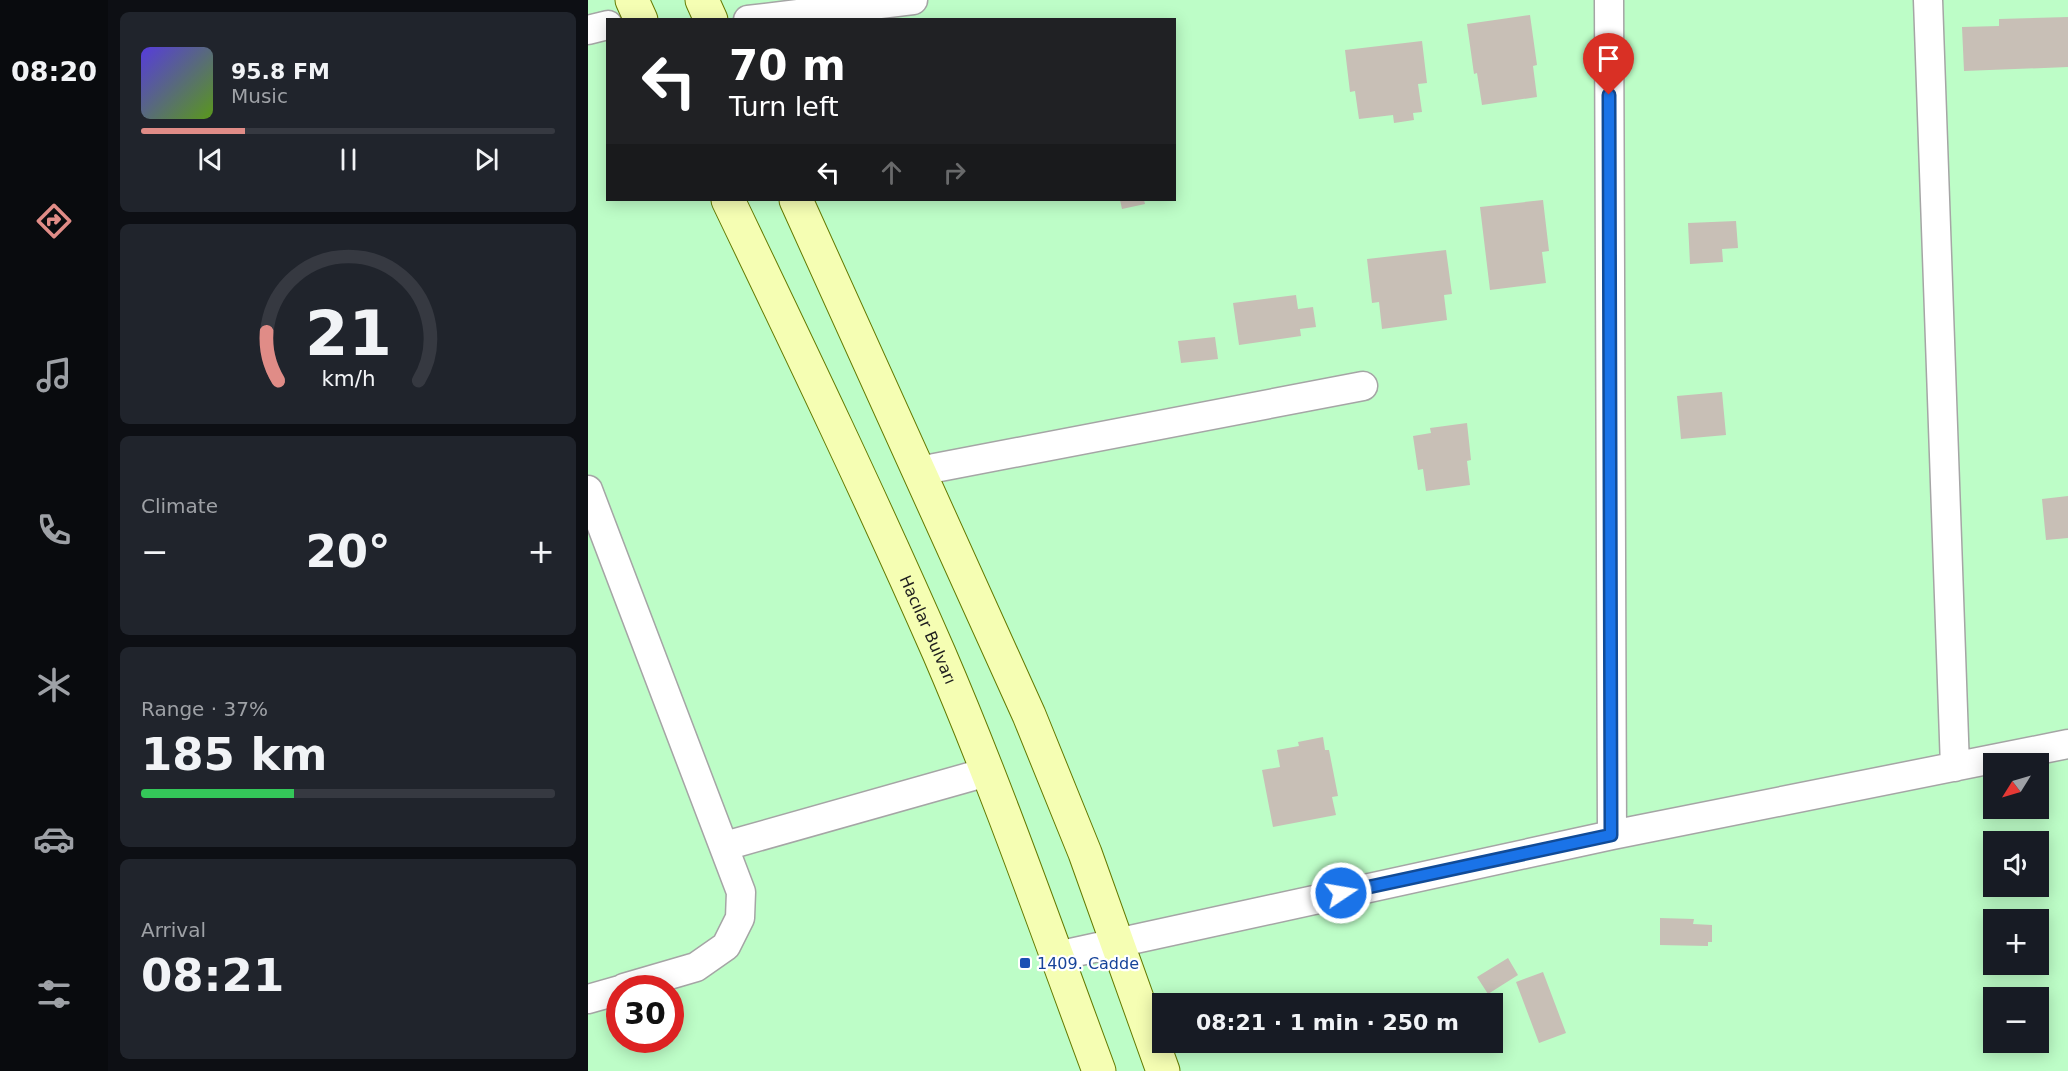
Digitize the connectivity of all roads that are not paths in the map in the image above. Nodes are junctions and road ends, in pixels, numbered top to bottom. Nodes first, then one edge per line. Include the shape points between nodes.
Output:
1 (702, 0) edge
2 (913, 0) edge
3 (1609, 0) edge
4 (1928, 0) edge
5 (710, 18) edge
6 (764, 18) edge
7 (606, 26) edge
8 (588, 30) edge
9 (728, 201) edge
10 (796, 201) edge
11 (1363, 386) dead end
12 (919, 471) junction
13 (588, 490) edge
14 (2068, 744) edge
15 (1955, 766) junction
16 (987, 772) junction
17 (1611, 835) junction
18 (724, 846) junction
19 (1116, 941) junction
20 (1057, 956) junction
21 (669, 975) edge
22 (606, 994) edge
23 (588, 999) edge
24 (1099, 1071) edge
25 (1163, 1071) edge

1 - 5 main road
2 - 6 street
3 - 17 street
4 - 15 street
7 - 8 street
9 - 16 main road, Hacılar Bulvarı via 938,652
10 - 12 main road
11 - 12 street
12 - 19 main road via 1034,725
13 - 18 street
14 - 15 street
15 - 17 street
16 - 18 street
16 - 20 main road, Hacılar Bulvarı
17 - 19 street
18 - 21 street via 741,892 740,918 726,946 696,967
19 - 20 street
19 - 25 main road
20 - 24 main road, Hacılar Bulvarı
22 - 23 street

